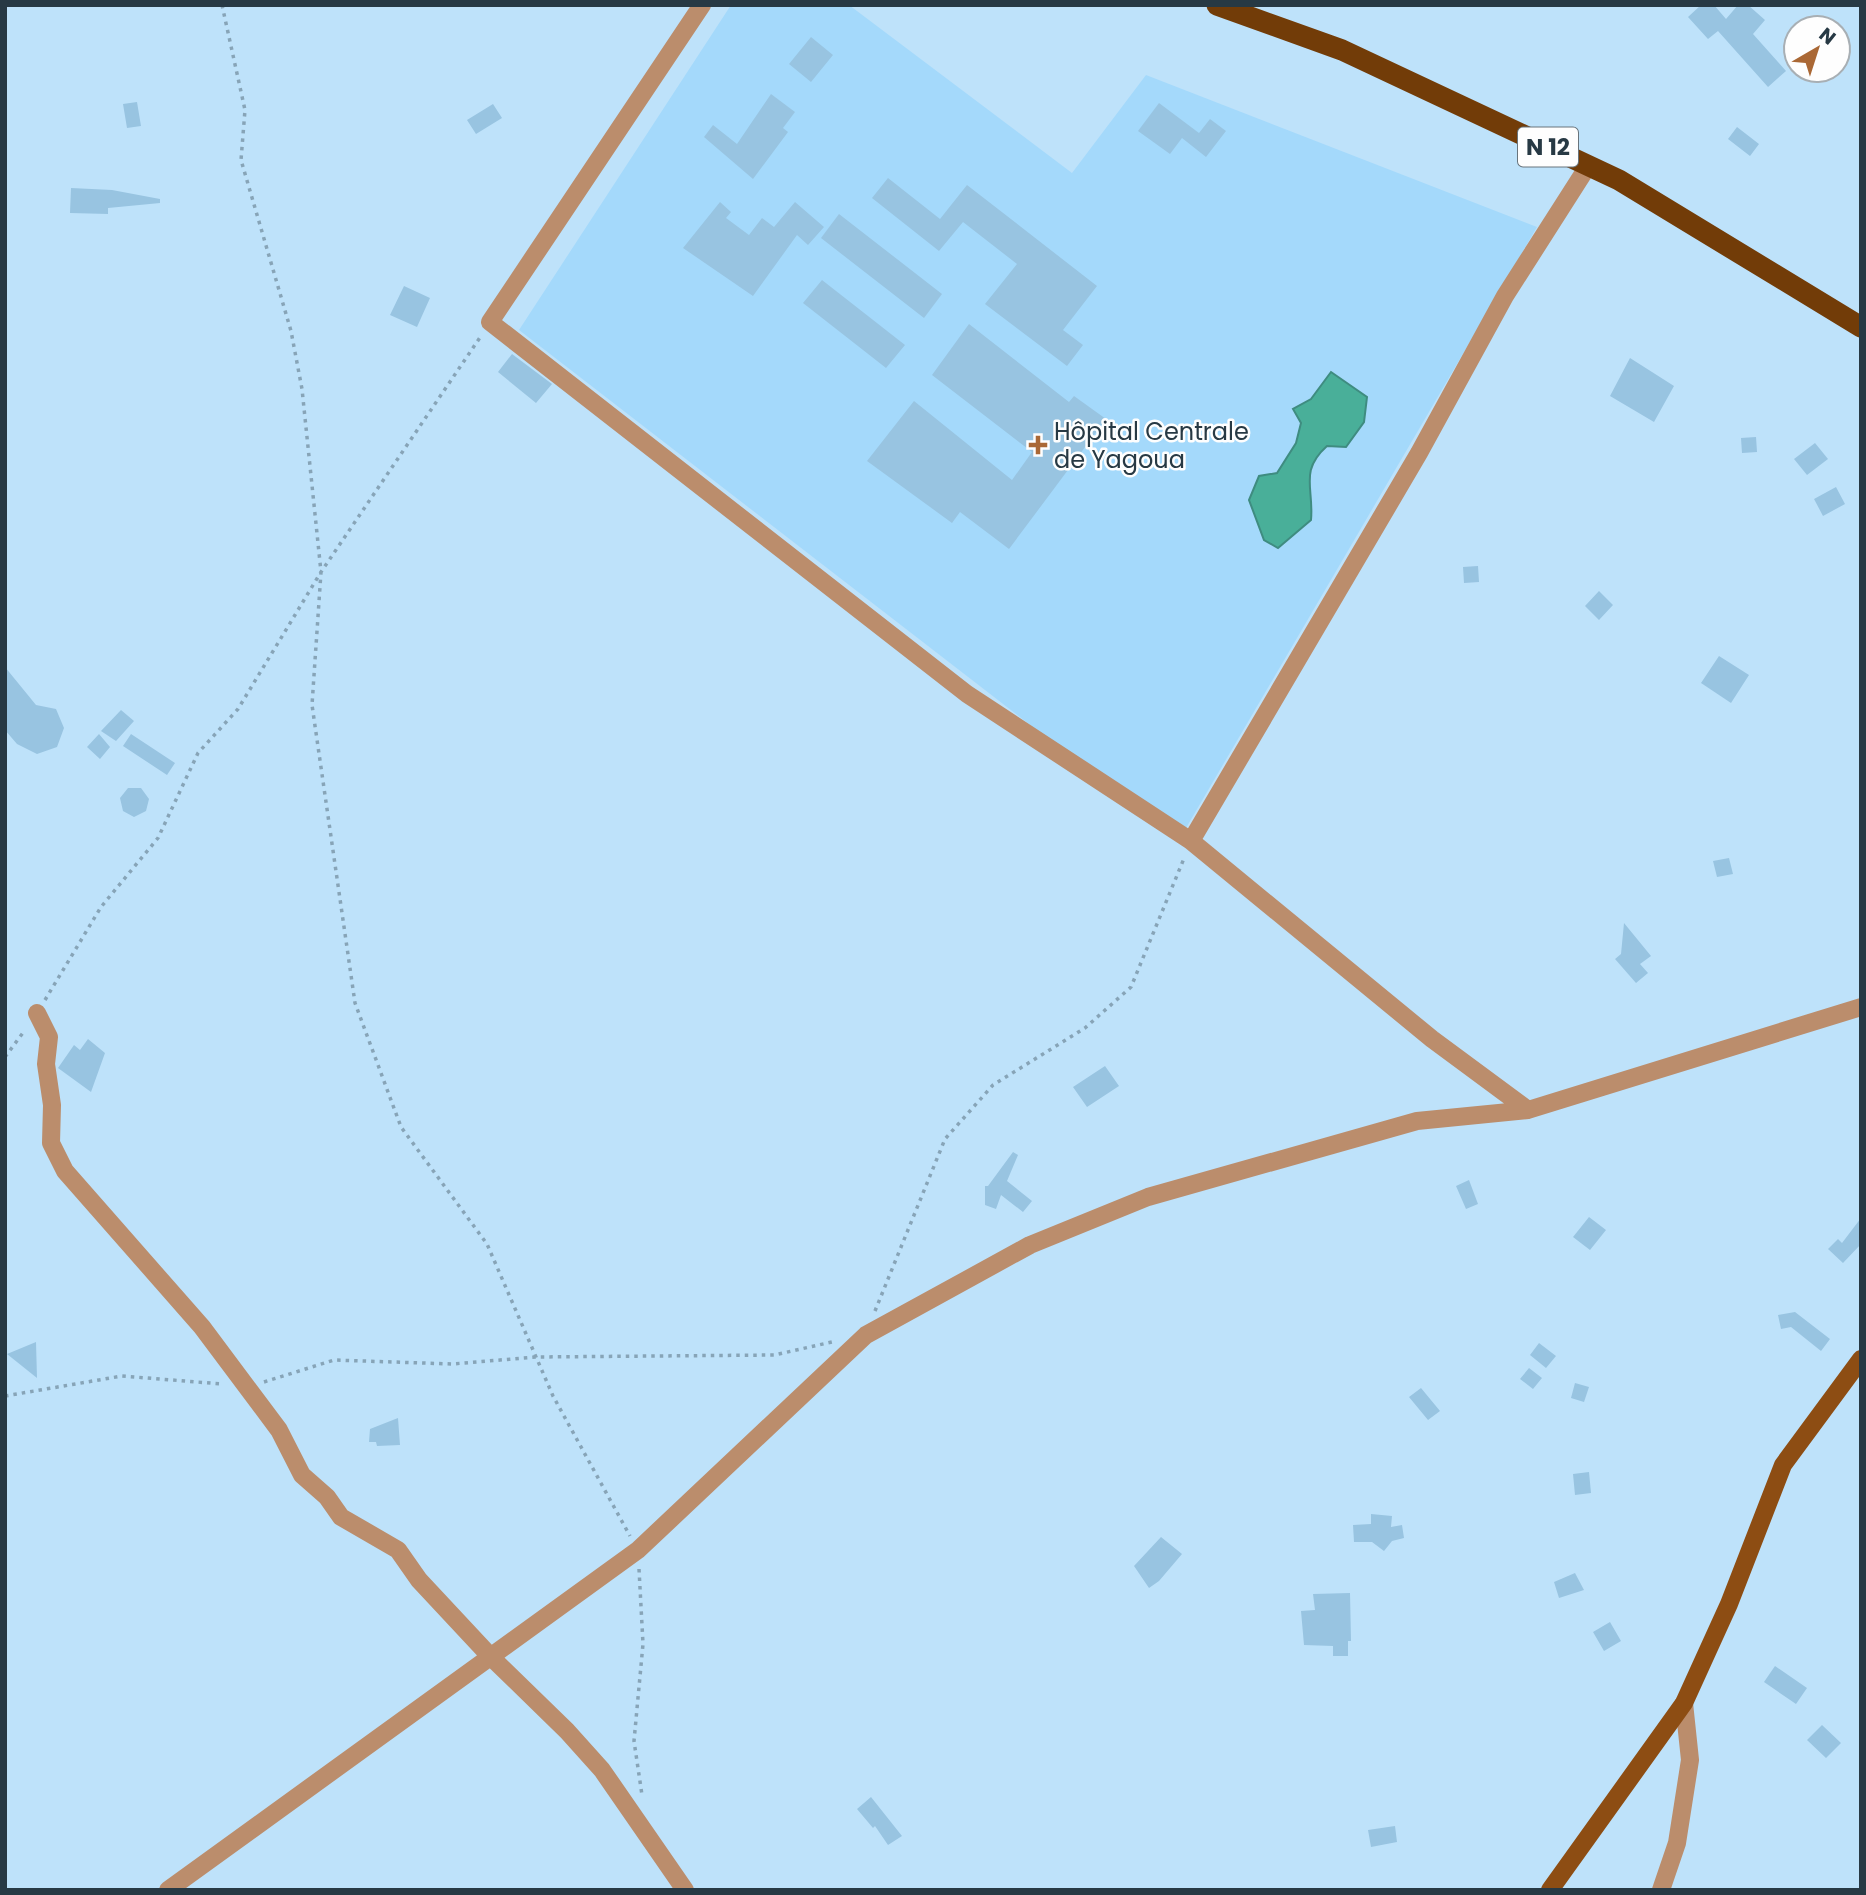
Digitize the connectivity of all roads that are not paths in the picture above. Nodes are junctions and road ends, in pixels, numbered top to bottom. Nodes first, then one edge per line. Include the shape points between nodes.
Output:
1 (702, 5) edge
2 (1217, 5) edge
3 (1588, 166) junction
4 (1861, 327) edge
5 (1191, 841) junction
6 (1861, 1007) edge
7 (37, 1013) road end
8 (1528, 1110) junction
9 (1861, 1359) edge
10 (489, 1655) junction
11 (1684, 1703) junction
12 (169, 1890) edge
13 (685, 1890) edge
14 (1550, 1890) edge
15 (1661, 1890) edge

1 - 5 street via 489,322 967,694
2 - 3 highway, N 12 via 1342,50
3 - 4 highway, N 12 via 1619,180
3 - 5 street via 1505,296 1419,453
5 - 8 street via 1432,1039
6 - 8 street
7 - 10 street via 49,1037 46,1064 51,1143 65,1171 202,1327 279,1430 302,1475 341,1517 398,1550 419,1580
8 - 10 street via 1417,1121 1148,1197 1030,1245 866,1335 638,1550
9 - 11 main road via 1783,1465 1729,1604
10 - 12 street
10 - 13 street via 602,1770
11 - 14 main road
11 - 15 street via 1690,1760 1678,1843

